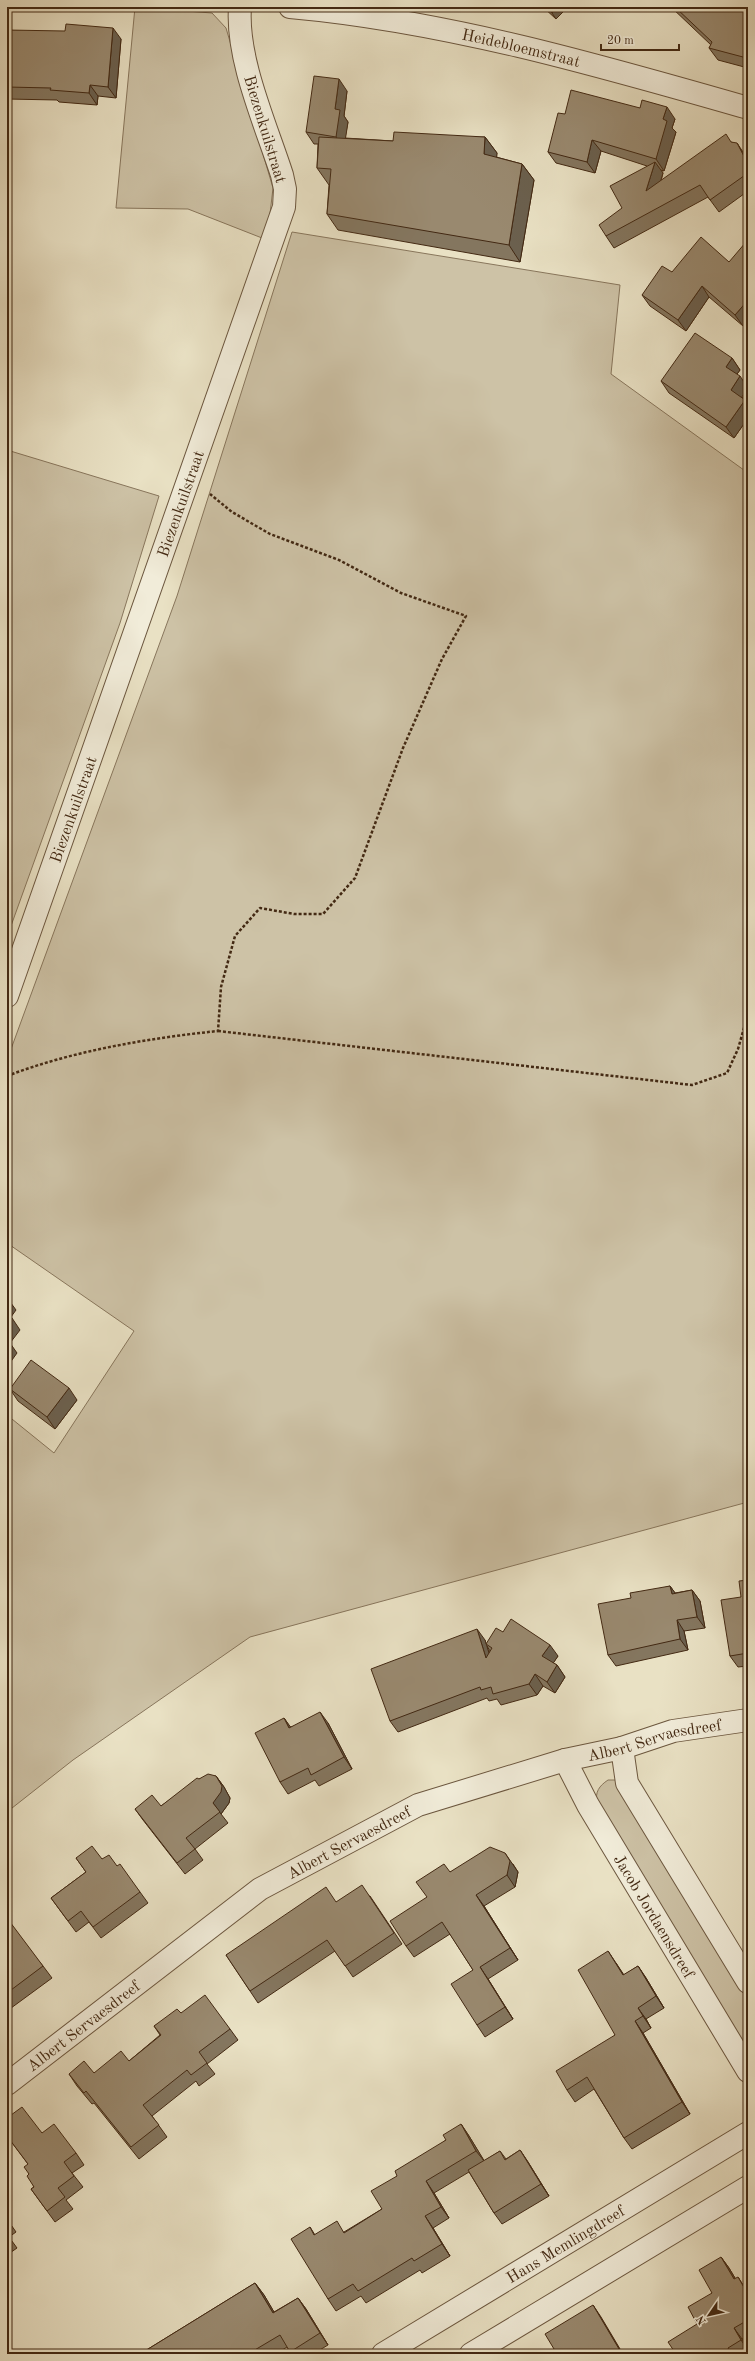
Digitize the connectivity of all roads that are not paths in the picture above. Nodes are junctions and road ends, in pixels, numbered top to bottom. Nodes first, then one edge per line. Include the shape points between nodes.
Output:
1 (240, 7) edge
2 (290, 7) edge
3 (748, 108) edge
4 (7, 996) edge
5 (748, 1720) edge
6 (622, 1748) junction
7 (565, 1760) junction
8 (748, 1982) edge
9 (748, 2071) edge
10 (7, 2084) edge
11 (748, 2133) edge
12 (748, 2186) edge
13 (383, 2354) edge
14 (471, 2354) edge

1 - 4 street, Biezenkuilstraat via 239,27 243,52 282,175 285,189 284,207
2 - 3 street, Heidebloemstraat via 350,12 433,27 599,65
5 - 6 street, Albert Servaesdreef via 674,1731
6 - 7 street, Albert Servaesdreef
6 - 8 street via 628,1783
7 - 9 street, Jacob Jordaensdreef via 588,1805
7 - 10 street, Albert Servaesdreef via 418,1805 260,1889
11 - 13 street, Hans Memlingdreef
12 - 14 street

